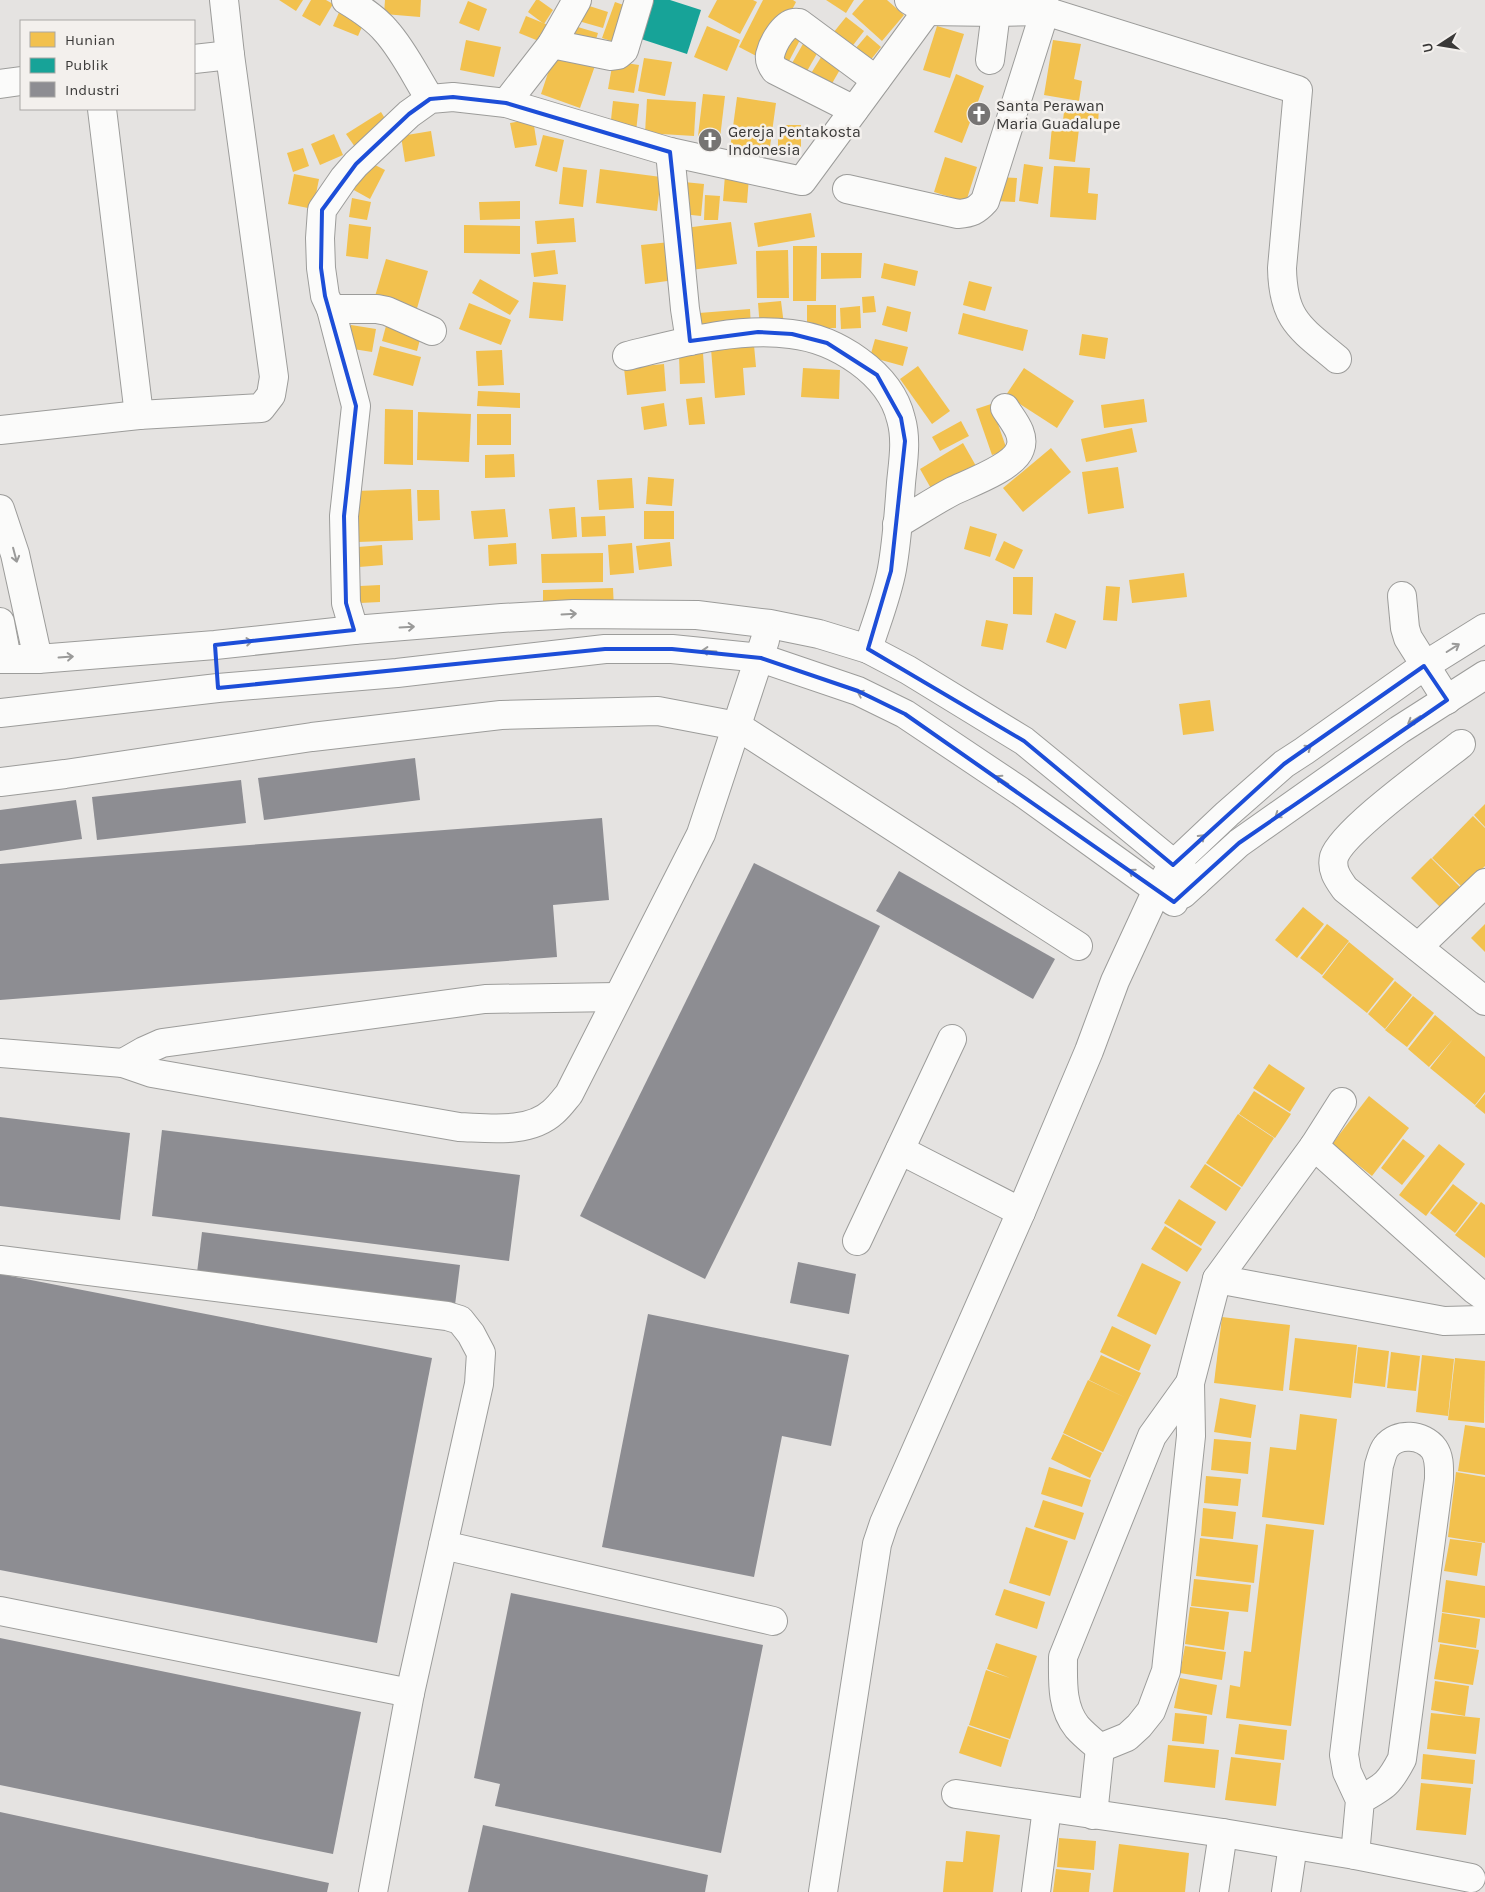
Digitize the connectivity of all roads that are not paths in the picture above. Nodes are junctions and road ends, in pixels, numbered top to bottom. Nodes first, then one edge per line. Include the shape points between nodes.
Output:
1 (224, 0) edge
2 (346, 0) edge
3 (577, 0) edge
4 (639, 0) edge
5 (1044, 5) edge
6 (918, 6) edge
7 (996, 12) junction
8 (552, 44) junction
9 (230, 55) junction
10 (195, 59) edge
11 (990, 60) dead end
12 (876, 80) junction
13 (20, 81) edge
14 (0, 84) edge
15 (430, 99) junction
16 (506, 103) junction
17 (102, 110) edge
18 (854, 110) junction
19 (670, 152) junction
20 (847, 189) dead end
21 (331, 309) junction
22 (432, 331) dead end
23 (690, 341) junction
24 (627, 356) dead end
25 (1337, 359) dead end
26 (1005, 408) dead end
27 (139, 415) junction
28 (0, 430) edge
29 (0, 509) edge
30 (898, 524) junction
31 (1402, 596) dead end
32 (0, 622) edge
33 (770, 624) junction
34 (1485, 628) edge
35 (354, 630) junction
36 (215, 645) junction
37 (868, 649) junction
38 (761, 658) junction
39 (4, 659) edge
40 (38, 659) junction
41 (1424, 666) junction
42 (1485, 675) edge
43 (218, 688) junction
44 (1447, 700) junction
45 (0, 713) edge
46 (737, 726) junction
47 (1461, 744) dead end
48 (0, 782) edge
49 (1173, 865) junction
50 (1196, 882) junction
51 (1485, 883) edge
52 (1166, 896) junction
53 (1078, 946) dead end
54 (1418, 947) junction
55 (617, 997) junction
56 (1485, 1002) edge
57 (952, 1039) dead end
58 (0, 1053) edge
59 (123, 1063) junction
60 (1342, 1102) dead end
61 (1314, 1146) junction
62 (900, 1150) junction
63 (1021, 1212) junction
64 (858, 1241) dead end
65 (0, 1260) edge
66 (1217, 1279) junction
67 (1485, 1297) edge
68 (1485, 1318) edge
69 (1190, 1383) junction
70 (443, 1545) junction
71 (0, 1611) edge
72 (773, 1621) dead end
73 (410, 1693) junction
74 (1100, 1748) junction
75 (956, 1794) dead end
76 (1360, 1800) junction
77 (1047, 1808) junction
78 (1093, 1815) junction
79 (1223, 1833) junction
80 (1293, 1845) junction
81 (1355, 1854) junction
82 (1480, 1882) edge
83 (373, 1892) edge
84 (822, 1892) edge
85 (1036, 1892) edge
86 (1214, 1892) edge
87 (1286, 1892) edge

1 - 9 street
2 - 15 street via 366,12 386,31
3 - 8 street
4 - 8 street via 624,50 618,55
5 - 7 street
5 - 20 street via 985,201 976,210 958,214
5 - 25 street via 1298,90 1282,287 1291,318
6 - 7 street
6 - 12 street
7 - 11 street
8 - 16 street
9 - 10 street
9 - 27 street via 274,377 271,395 261,408
12 - 18 street
12 - 18 street via 799,23 790,24 781,32 770,56 775,70
13 - 14 street
15 - 16 street via 453,97
15 - 21 street via 409,114 356,164 322,210 321,268 325,296
16 - 19 street
17 - 27 street
18 - 19 street via 802,182
19 - 23 street
21 - 22 street via 377,309
21 - 35 street via 356,406 344,516 346,603
23 - 24 street
23 - 30 street via 758,332 792,334 828,343 877,375 901,418 905,441
26 - 30 street via 1021,434 1020,450 1016,456 985,477 952,491
27 - 28 street
29 -> 40 street via 15,554
30 - 37 street via 891,571
31 - 41 street via 1406,633
32 - 39 street
35 -> 33 street via 573,614 698,615
33 - 37 street
33 - 38 street
41 -> 34 street
36 -> 35 street
40 -> 36 street
36 - 43 street
37 - 49 street via 1024,741
38 -> 43 street via 672,649 605,649 397,673
38 - 46 street
52 -> 38 street via 906,714 858,691
39 - 40 street
41 - 44 street
49 -> 41 street via 1284,764
42 - 44 street
43 - 45 street
44 -> 50 street via 1399,730 1240,843
46 - 48 street via 658,712 501,715 312,737
46 - 53 street
46 - 55 street via 701,834
47 - 54 street via 1372,815 1342,843 1334,857 1336,877 1345,888
49 - 50 street
49 - 52 street
50 - 52 street
51 - 54 street
52 - 63 street via 1141,922
54 - 56 street
55 - 59 street via 485,999 162,1043
55 - 59 street via 569,1094 552,1113 533,1124 504,1128 459,1127 152,1073
57 - 62 street
58 - 59 street
60 - 61 street
61 - 66 street
61 - 67 street
62 - 63 street
62 - 64 street
63 - 84 street via 877,1544
65 - 70 street via 460,1320 472,1334 481,1353 479,1384
66 - 68 street via 1444,1321
66 - 69 street
69 - 74 street via 1191,1436 1166,1671 1151,1710 1139,1726 1127,1737
69 - 74 street via 1152,1436 1063,1657 1067,1711 1077,1728
70 - 72 street
70 - 73 street
71 - 73 street
73 - 83 street
74 - 78 street
75 - 77 street
76 - 76 street via 1388,1783 1402,1759 1440,1462 1428,1443 1414,1437 1394,1439 1385,1448 1379,1465 1344,1755 1347,1772
76 - 81 street
77 - 78 street
77 - 85 street
78 - 79 street
79 - 80 street
79 - 86 street
80 - 81 street
80 - 87 street
81 - 82 street

